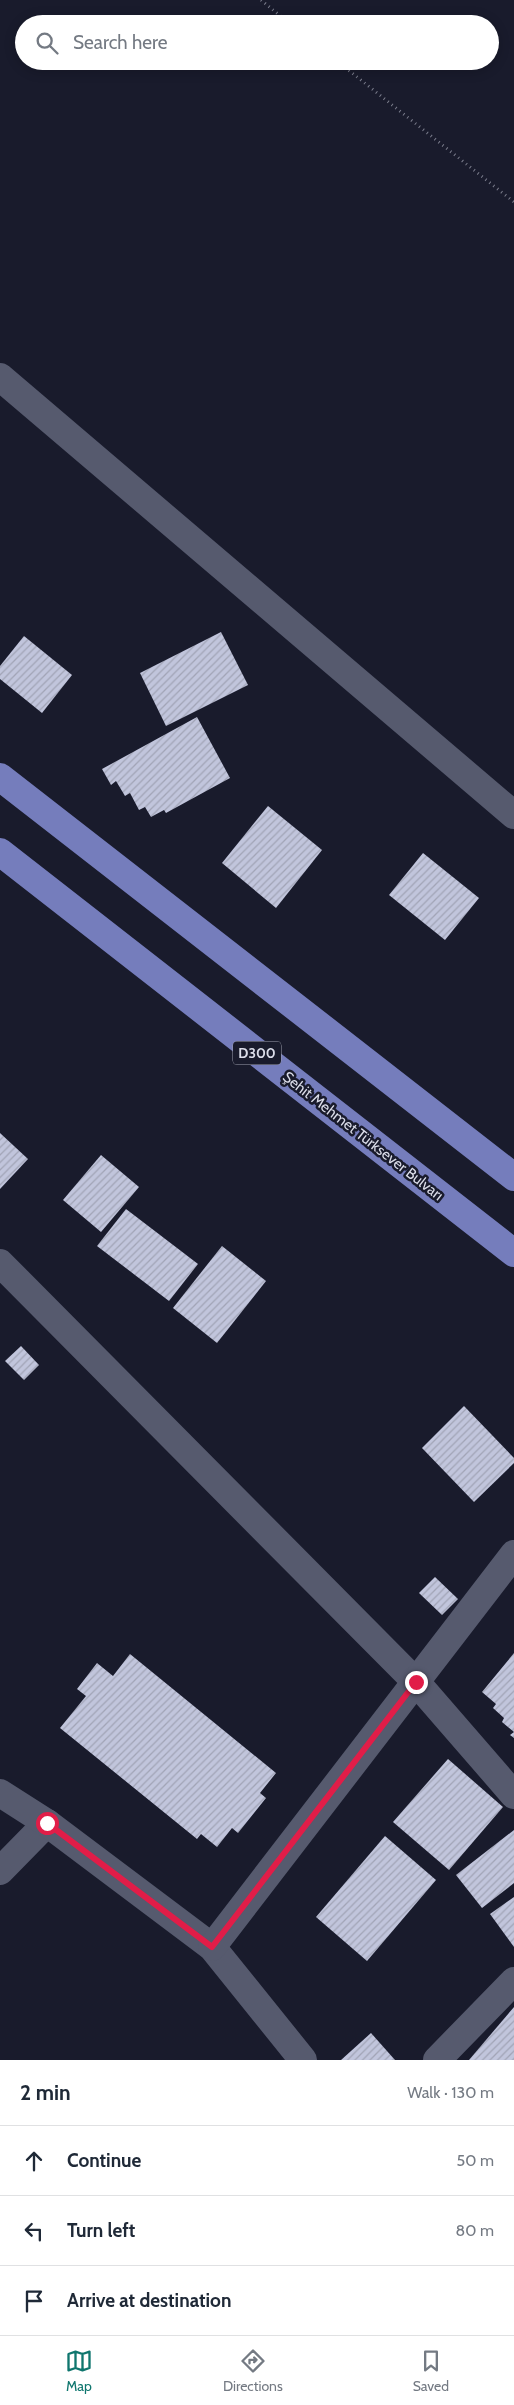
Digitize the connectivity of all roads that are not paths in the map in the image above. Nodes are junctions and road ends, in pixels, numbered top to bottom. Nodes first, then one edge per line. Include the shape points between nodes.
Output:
1 (0, 377) edge
2 (0, 777) edge
3 (514, 815) edge
4 (0, 852) edge
5 (514, 1176) edge
6 (514, 1253) edge
7 (0, 1263) edge
8 (514, 1554) edge
9 (416, 1682) junction
10 (0, 1793) edge
11 (514, 1795) edge
12 (47, 1823) junction
13 (0, 1871) edge
14 (212, 1947) junction
15 (514, 1981) edge
16 (303, 2060) edge
17 (437, 2060) edge

1 - 3 street
2 - 5 highway
4 - 6 highway, Şehit Mehmet Türksever Bulvarı / D300
7 - 9 street
8 - 9 street
9 - 11 street
9 - 14 street
10 - 12 street
12 - 13 street
12 - 14 street
14 - 16 street
15 - 17 street

